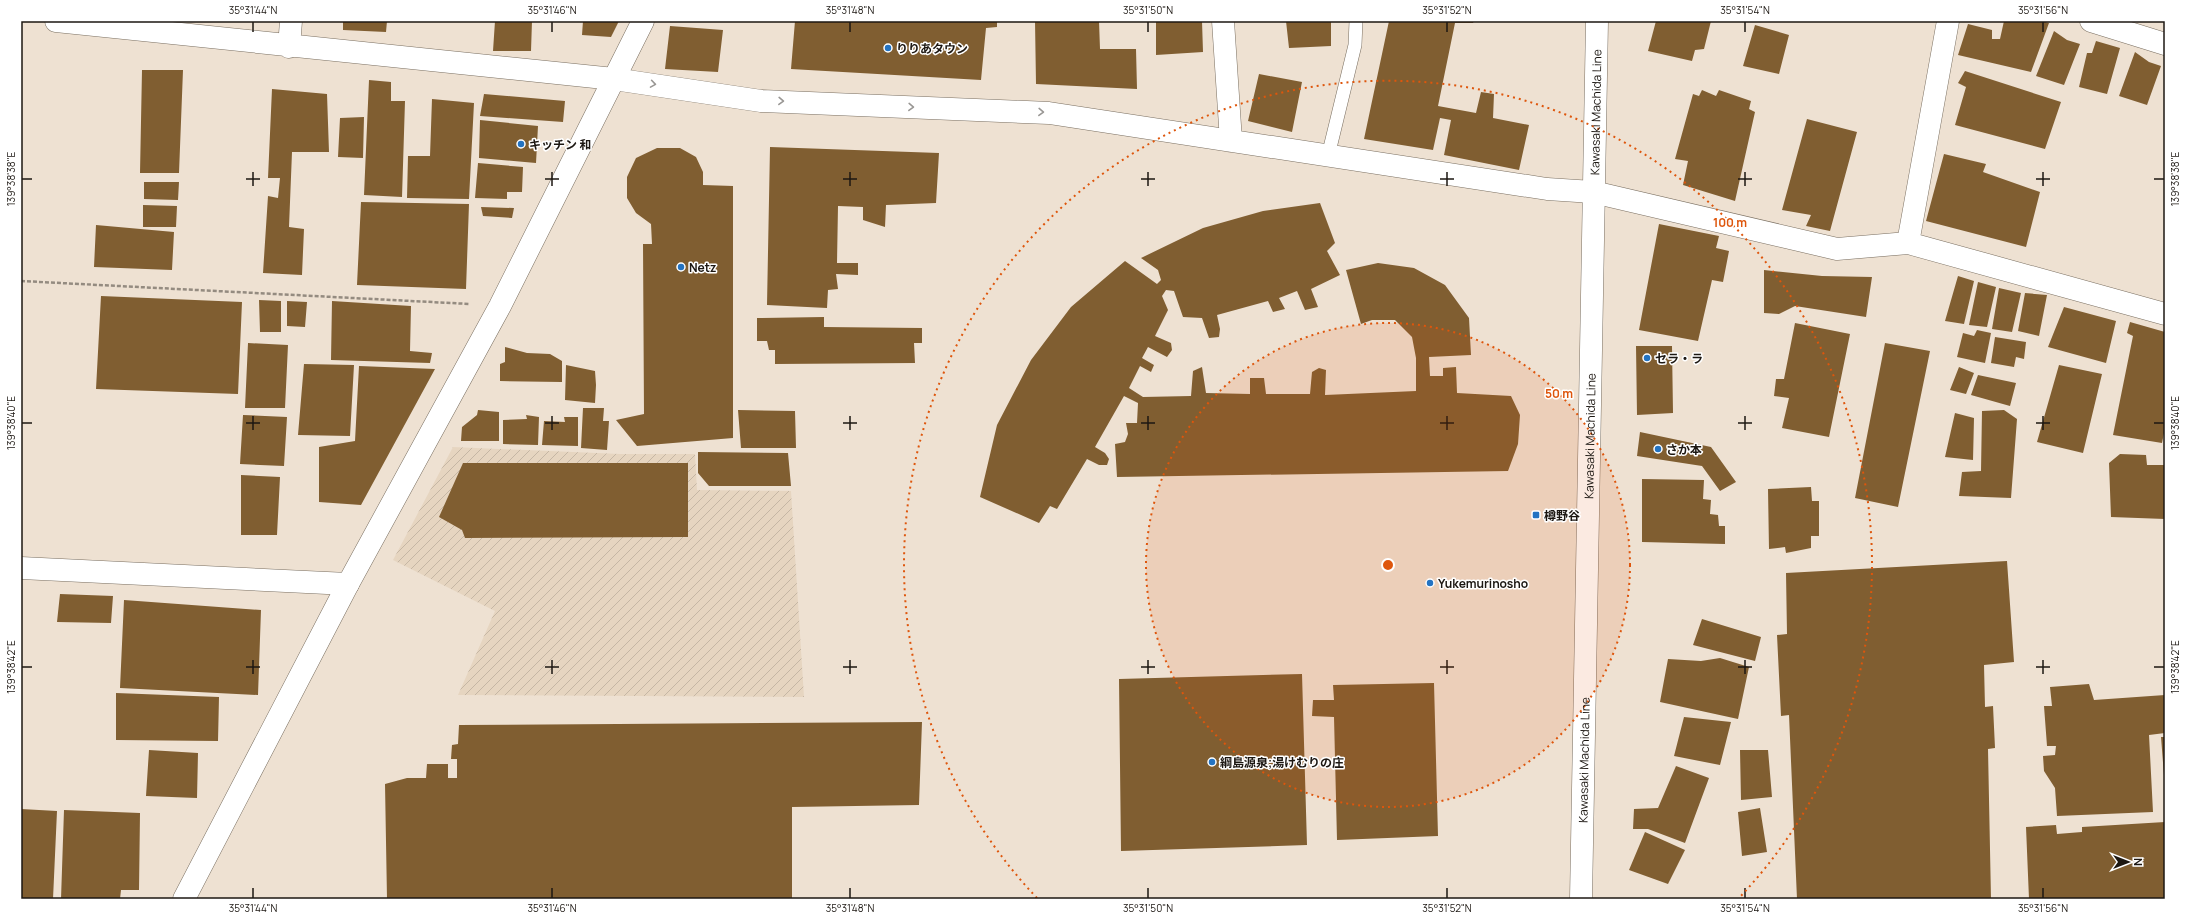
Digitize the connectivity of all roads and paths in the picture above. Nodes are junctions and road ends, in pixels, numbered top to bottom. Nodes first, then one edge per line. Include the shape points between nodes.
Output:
1 (56, 21) edge
2 (290, 21) edge
3 (644, 21) edge
4 (1224, 21) edge
5 (1356, 21) edge
6 (1597, 21) edge
7 (1948, 21) edge
8 (2091, 21) edge
9 (2165, 44) edge
10 (289, 47) junction
11 (614, 79) junction
12 (1231, 141) junction
13 (1328, 156) junction
14 (1593, 192) junction
15 (1908, 243) junction
16 (21, 281) edge
17 (500, 306) junction
18 (2165, 314) edge
19 (21, 568) edge
20 (348, 584) junction
21 (184, 899) edge
22 (1581, 899) edge

1 - 10 street
2 - 10 street
3 - 11 street
4 - 12 street
5 - 13 lane via 1355,45
6 - 14 street, Kawasaki Machida Line
7 - 15 street
8 - 9 street
10 - 11 street
11 -> 12 street via 761,101 1049,112
11 - 17 street
12 - 13 street
13 - 14 street via 1547,189
14 - 15 street via 1837,250
14 - 22 street, Kawasaki Machida Line
15 - 18 street
16 - 17 path
17 - 20 street
19 - 20 street
20 - 21 street

